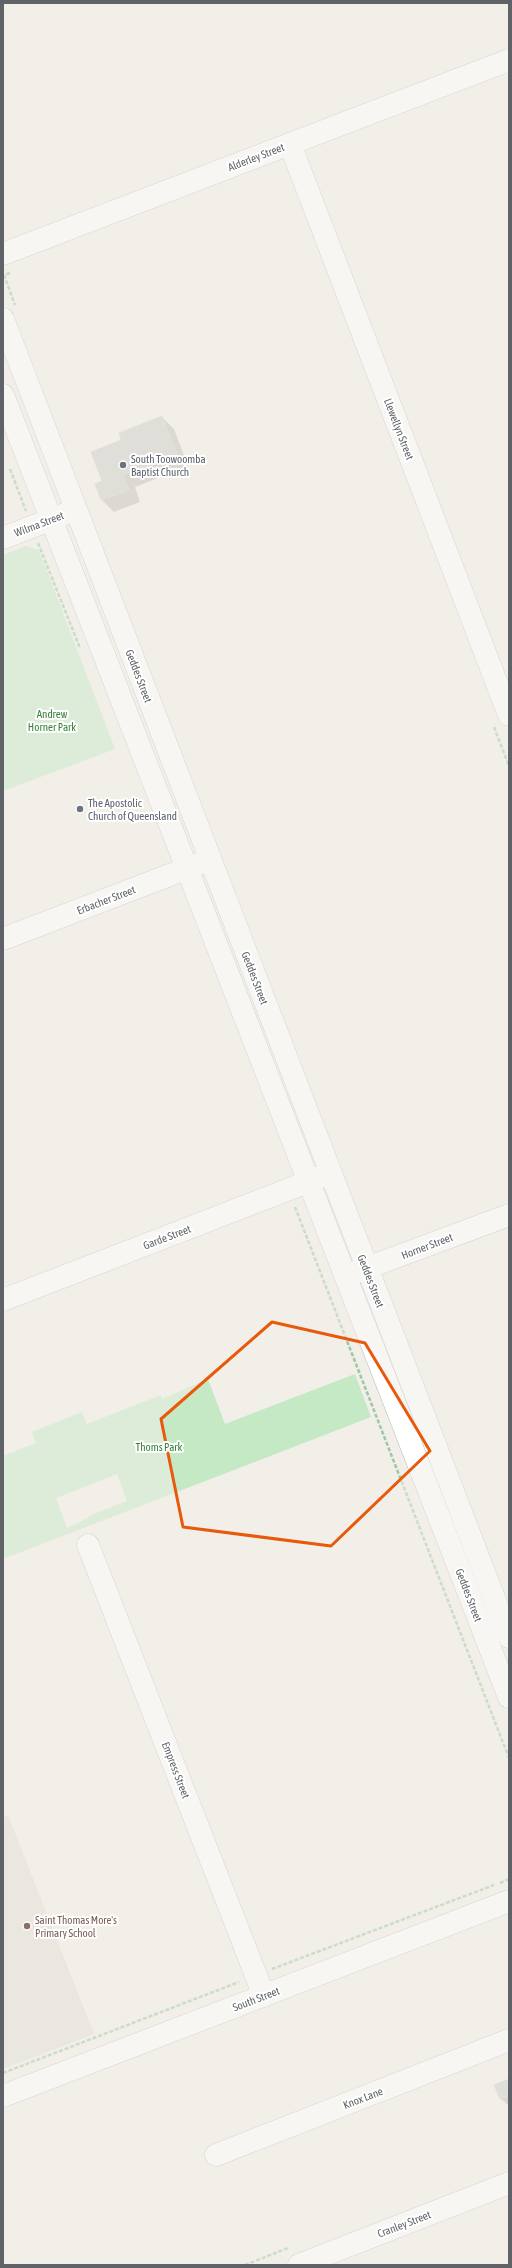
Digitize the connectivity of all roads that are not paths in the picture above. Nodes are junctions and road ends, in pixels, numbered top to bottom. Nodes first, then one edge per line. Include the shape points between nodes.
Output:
1 (509, 60) edge
2 (290, 144) junction
3 (3, 254) edge
4 (3, 319) edge
5 (3, 395) edge
6 (76, 510) junction
7 (51, 519) junction
8 (3, 538) edge
9 (509, 715) edge
10 (210, 860) junction
11 (188, 868) junction
12 (3, 939) edge
13 (331, 1173) junction
14 (309, 1182) junction
15 (509, 1215) edge
16 (367, 1268) junction
17 (345, 1276) junction
18 (3, 1300) edge
19 (88, 1544) dead end
20 (483, 1630) junction
21 (506, 1630) edge
22 (509, 1698) edge
23 (509, 1901) edge
24 (264, 1996) junction
25 (509, 2040) edge
26 (3, 2096) edge
27 (216, 2155) dead end
28 (509, 2184) edge
29 (299, 2265) edge

1 - 2 street, Alderley Street
2 - 3 street, Alderley Street
2 - 9 street, Llewellyn Street
4 - 6 street, Geddes Street
5 - 7 street, Geddes Street
6 - 7 street, Wilma Street
6 - 10 street, Geddes Street
7 - 8 street, Wilma Street
7 - 11 street, Geddes Street
10 - 11 street, Erbacher Street
10 - 13 street, Geddes Street
11 - 12 street, Erbacher Street
11 - 14 street, Geddes Street
13 - 14 street, Garde Street
13 - 16 street, Geddes Street
14 - 17 street, Geddes Street
14 - 18 street, Garde Street
15 - 16 street, Horner Street
16 - 17 street, Horner Street
16 - 21 street, Geddes Street
17 - 20 street, Geddes Street
19 - 24 street, Empress Street
20 - 21 street
20 - 22 street, Geddes Street
23 - 24 street, South Street
24 - 26 street, South Street
25 - 27 street, Knox Lane
28 - 29 street, Cranley Street

